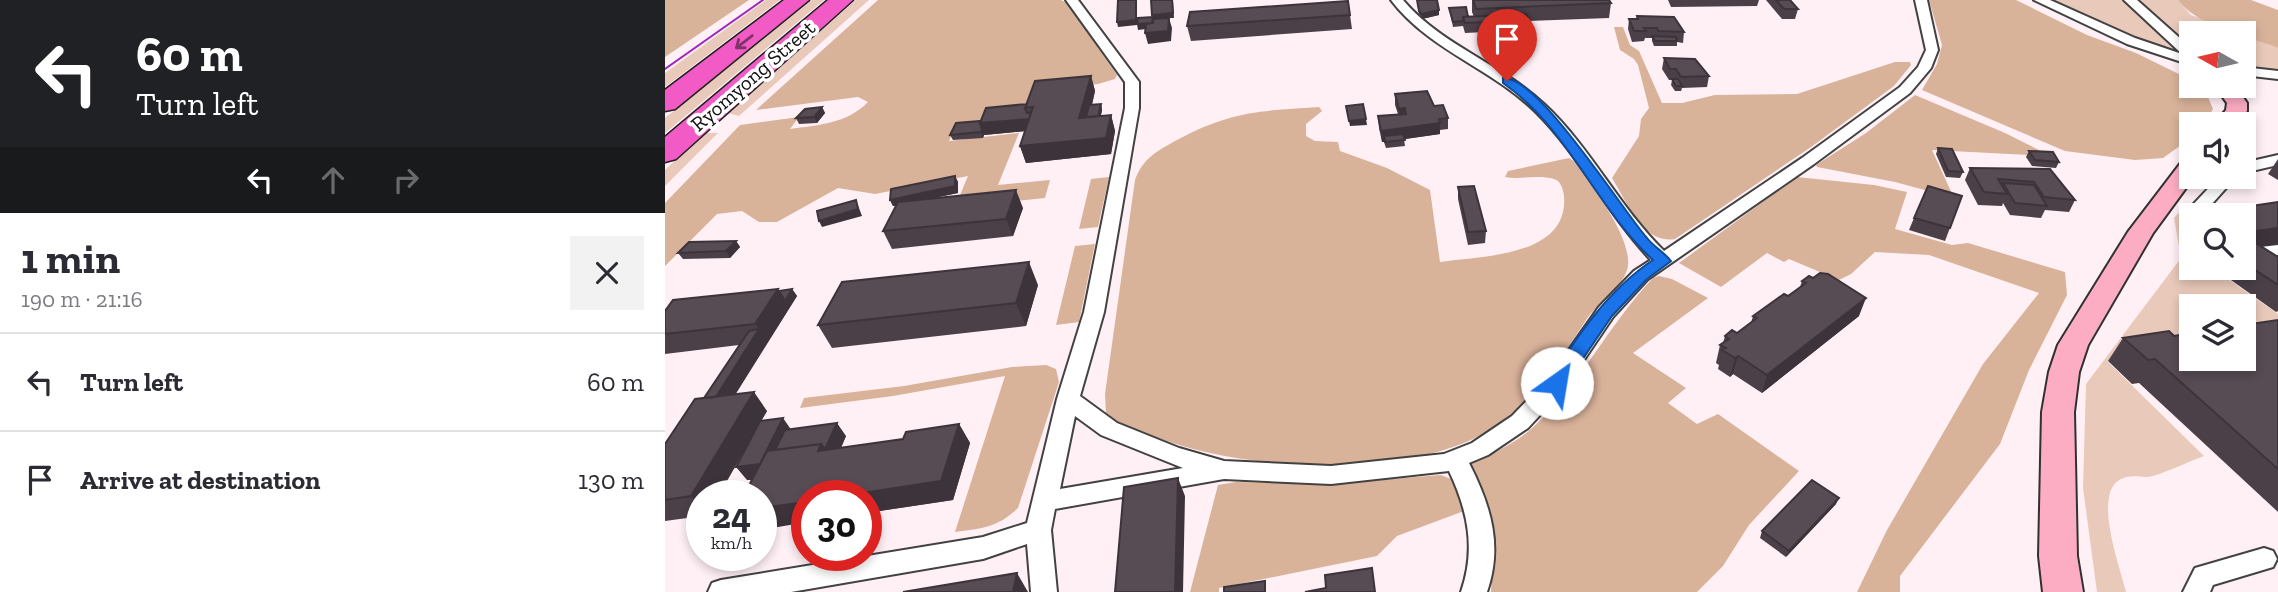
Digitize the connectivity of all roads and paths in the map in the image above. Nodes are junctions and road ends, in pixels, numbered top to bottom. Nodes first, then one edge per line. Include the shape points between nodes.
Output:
1 (798, 0) edge
2 (842, 0) edge
3 (1072, 0) edge
4 (1397, 0) edge
5 (1921, 0) edge
6 (2040, 0) edge
7 (2130, 0) edge
8 (2179, 44) edge
9 (2179, 57) edge
10 (2256, 72) edge
11 (2278, 75) edge
12 (665, 103) edge
13 (665, 153) edge
14 (2278, 160) edge
15 (2256, 165) edge
16 (2179, 181) edge
17 (2217, 189) edge
18 (2204, 203) edge
19 (2278, 250) edge
20 (2256, 253) edge
21 (1663, 261) junction
22 (2256, 264) edge
23 (2266, 271) edge
24 (1068, 399) junction
25 (1455, 459) junction
26 (1224, 470) junction
27 (1045, 501) junction
28 (1038, 530) junction
29 (2264, 559) dead end
30 (721, 592) edge
31 (1044, 592) edge
32 (1474, 592) edge
33 (2063, 592) edge
34 (2196, 592) edge

1 -> 12 highway, Ryomyong Street
2 - 13 highway, Ryomyong Street
3 - 24 street via 1132,82 1132,95 1124,162 1094,312
4 - 21 street via 1434,37 1523,92 1577,151 1642,242
5 - 21 street via 1932,50 1905,90
6 - 9 street
7 - 8 street
10 - 11 street
14 - 15 street
16 - 33 street via 2141,232 2073,345 2064,372 2058,412 2058,556
17 - 18 street
19 - 20 street
21 - 25 street via 1641,275 1606,312 1557,383 1520,422 1479,450
22 - 23 street
24 - 26 street via 1109,429 1174,456
24 - 27 street
25 - 26 street via 1331,475
25 - 32 street via 1481,520 1485,554
26 - 27 street
27 - 28 street
28 - 30 street via 983,548
28 - 31 street
29 - 34 street via 2204,576

